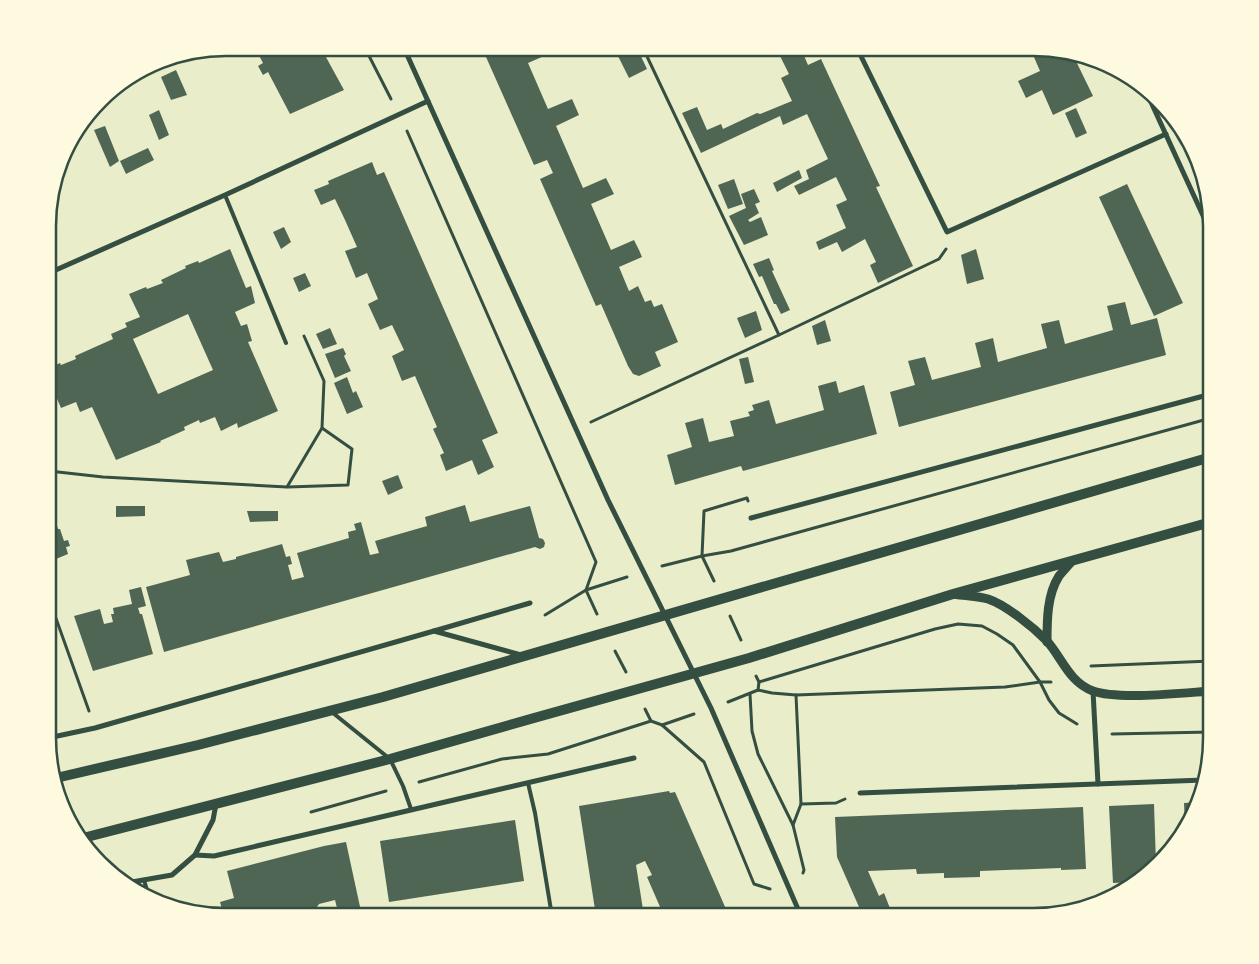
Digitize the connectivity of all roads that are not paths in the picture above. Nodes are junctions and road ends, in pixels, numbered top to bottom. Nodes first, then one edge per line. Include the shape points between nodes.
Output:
1 (408, 57) edge
2 (861, 57) edge
3 (428, 101) junction
4 (1154, 108) edge
5 (1166, 134) junction
6 (225, 195) junction
7 (1202, 211) edge
8 (56, 270) edge
9 (286, 342) dead end
10 (1203, 396) edge
11 (1203, 459) edge
12 (751, 518) road end
13 (1202, 524) edge
14 (1072, 561) junction
15 (953, 594) junction
16 (530, 603) dead end
17 (664, 615) junction
18 (434, 631) junction
19 (1047, 642) junction
20 (522, 656) junction
21 (693, 674) junction
22 (1093, 691) junction
23 (1202, 691) edge
24 (331, 711) junction
25 (57, 736) edge
26 (634, 758) dead end
27 (390, 759) junction
28 (61, 777) edge
29 (1197, 780) edge
30 (528, 783) junction
31 (1098, 784) junction
32 (860, 793) road end
33 (216, 804) junction
34 (411, 809) junction
35 (88, 836) edge
36 (195, 855) junction
37 (144, 880) junction
38 (136, 881) edge
39 (146, 887) edge
40 (551, 907) edge
41 (797, 908) edge

1 - 3 street
2 - 5 street via 947,232
3 - 6 street
3 - 17 street via 608,500
4 - 5 street
5 - 7 street
6 - 8 street
6 - 9 lane
10 - 12 street
11 - 17 main road
13 - 14 main road
14 - 15 main road
14 - 19 street via 1059,577 1051,599
15 - 19 street via 988,599 1009,609
15 - 21 main road
16 - 18 street
17 - 20 main road
17 - 21 street
18 - 20 street
18 - 25 street via 96,728
19 - 22 street via 1069,674
20 - 24 main road
21 - 27 main road
21 - 41 street
22 - 23 street via 1116,694
22 - 31 street
24 - 27 lane
24 - 28 main road
26 - 30 street
27 - 33 main road
27 - 34 lane
29 - 31 street
30 - 34 street
30 - 40 lane
31 - 32 street
33 - 35 main road
33 - 36 street via 213,820
34 - 36 street via 214,856
36 - 37 street via 172,875
37 - 38 street
37 - 39 lane

